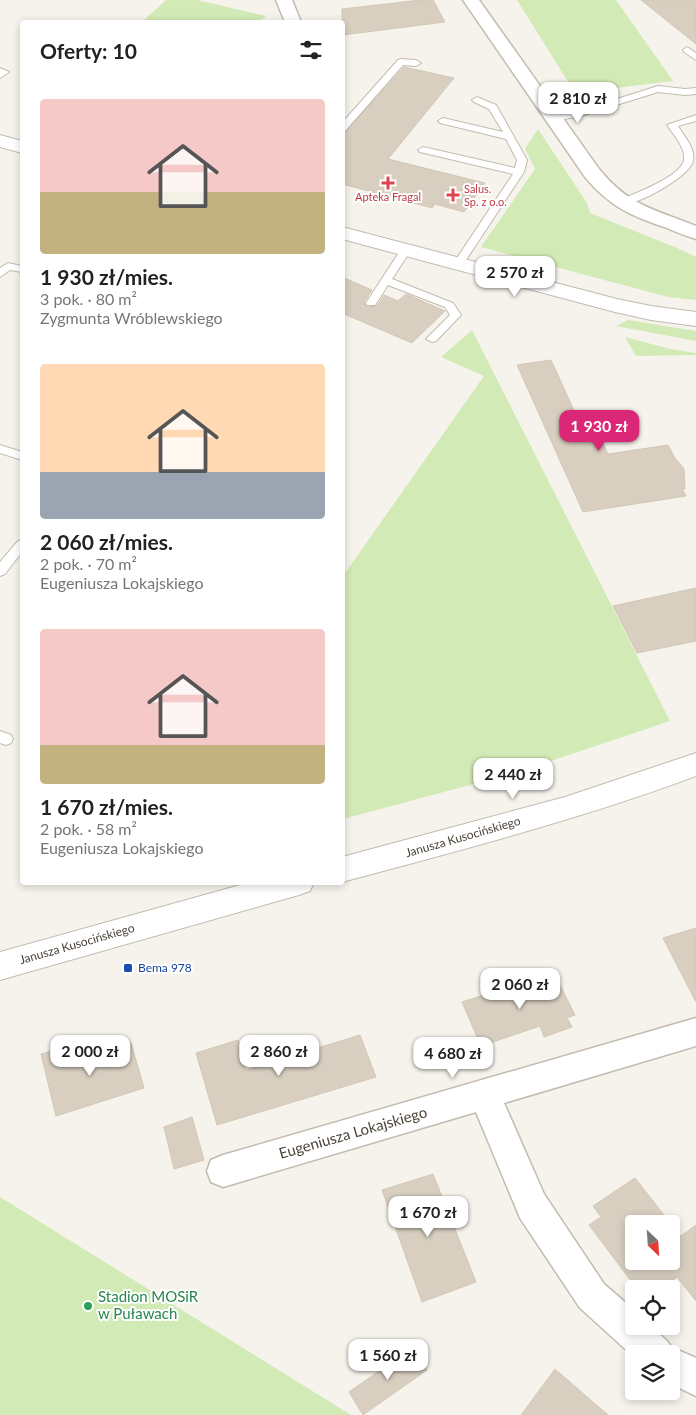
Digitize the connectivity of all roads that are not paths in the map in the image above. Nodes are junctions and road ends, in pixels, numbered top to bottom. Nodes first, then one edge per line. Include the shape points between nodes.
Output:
1 (284, 0) edge
2 (471, 0) edge
3 (292, 20) edge
4 (687, 50) dead end
5 (696, 57) edge
6 (416, 63) dead end
7 (0, 71) edge
8 (0, 75) edge
9 (696, 91) edge
10 (477, 100) dead end
11 (553, 118) junction
12 (696, 118) edge
13 (443, 121) dead end
14 (345, 126) edge
15 (510, 137) junction
16 (0, 141) edge
17 (20, 146) edge
18 (423, 150) dead end
19 (519, 172) junction
20 (622, 203) junction
21 (696, 233) edge
22 (345, 234) edge
23 (406, 250) junction
24 (458, 264) junction
25 (20, 269) edge
26 (0, 274) edge
27 (386, 280) junction
28 (371, 302) dead end
29 (696, 320) edge
30 (432, 339) dead end
31 (0, 449) edge
32 (20, 455) edge
33 (20, 546) edge
34 (0, 571) edge
35 (696, 764) edge
36 (345, 869) edge
37 (288, 885) edge
38 (0, 966) edge
39 (696, 1032) edge
40 (484, 1094) junction
41 (223, 1171) dead end
42 (646, 1345) edge
43 (680, 1369) edge
44 (696, 1378) edge

1 - 3 street
2 - 11 street
4 - 5 lane
6 - 14 lane via 400,62
7 - 8 lane via 4,72
9 - 11 lane via 658,89 578,114
10 - 15 lane via 493,108
11 - 20 street via 592,173
12 - 20 lane via 672,125 687,151 689,160 686,167 676,177
13 - 15 lane
15 - 19 lane via 522,160
16 - 17 street
18 - 19 lane
19 - 24 lane
20 - 21 street
22 - 23 street
23 - 24 street
23 - 27 lane
24 - 29 street via 615,305
25 - 26 lane via 8,266
27 - 28 lane
27 - 30 lane via 449,305 456,315
31 - 32 lane
33 - 34 lane
35 - 36 street, Janusza Kusocińskiego via 647,783 555,811
37 - 38 street, Janusza Kusocińskiego
39 - 40 street, Eugeniusza Lokajskiego
40 - 41 street, Eugeniusza Lokajskiego
40 - 42 street via 532,1206 592,1296
43 - 44 street

